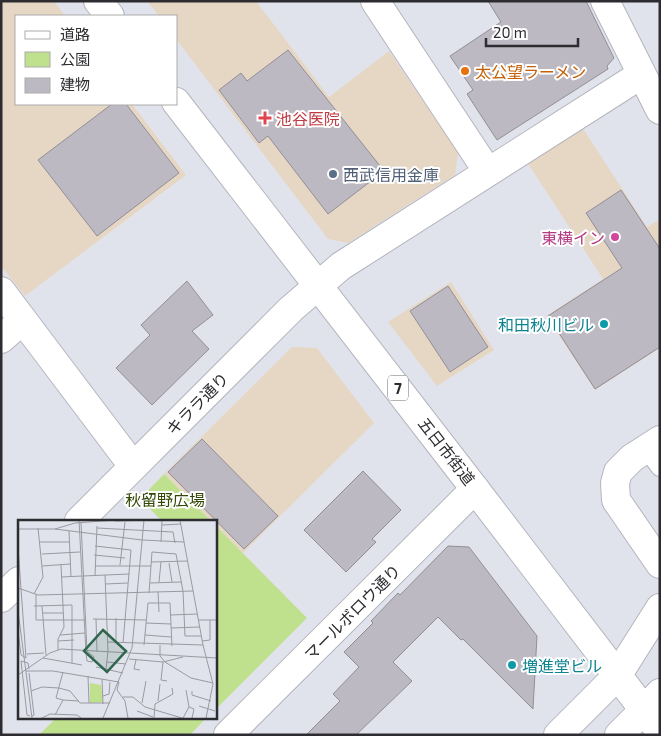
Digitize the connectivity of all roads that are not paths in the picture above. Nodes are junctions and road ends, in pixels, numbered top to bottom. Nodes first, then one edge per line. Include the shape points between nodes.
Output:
1 (98, 1) edge
2 (375, 1) edge
3 (605, 1) edge
4 (109, 15) edge
5 (642, 74) junction
6 (178, 105) edge
7 (660, 110) edge
8 (488, 172) junction
9 (318, 286) junction
10 (1, 291) edge
11 (23, 320) junction
12 (1, 339) edge
13 (655, 452) edge
14 (133, 466) junction
15 (476, 489) junction
16 (79, 520) edge
17 (653, 545) edge
18 (660, 564) edge
19 (18, 582) edge
20 (1, 598) edge
21 (660, 608) edge
22 (618, 676) junction
23 (654, 711) edge
24 (228, 735) edge
25 (558, 735) edge
26 (619, 735) edge

1 - 4 street
2 - 8 street
3 - 5 street
5 - 7 street
5 - 8 street, キララ通り
6 - 9 street, 五日市街道 / 7
8 - 9 street, キララ通り via 341,266
9 - 14 street, キララ通り
9 - 15 street, 五日市街道 / 7
10 - 11 street
11 - 12 street
11 - 14 street
13 - 17 street via 632,458 618,472 615,483 616,500
14 - 16 street, キララ通り
15 - 22 street, 五日市街道 / 7
15 - 24 street, マールボロウ通り
17 - 18 street
19 - 20 street
21 - 22 street
22 - 23 street, 五日市街道 / 7
22 - 25 street
23 - 26 street

